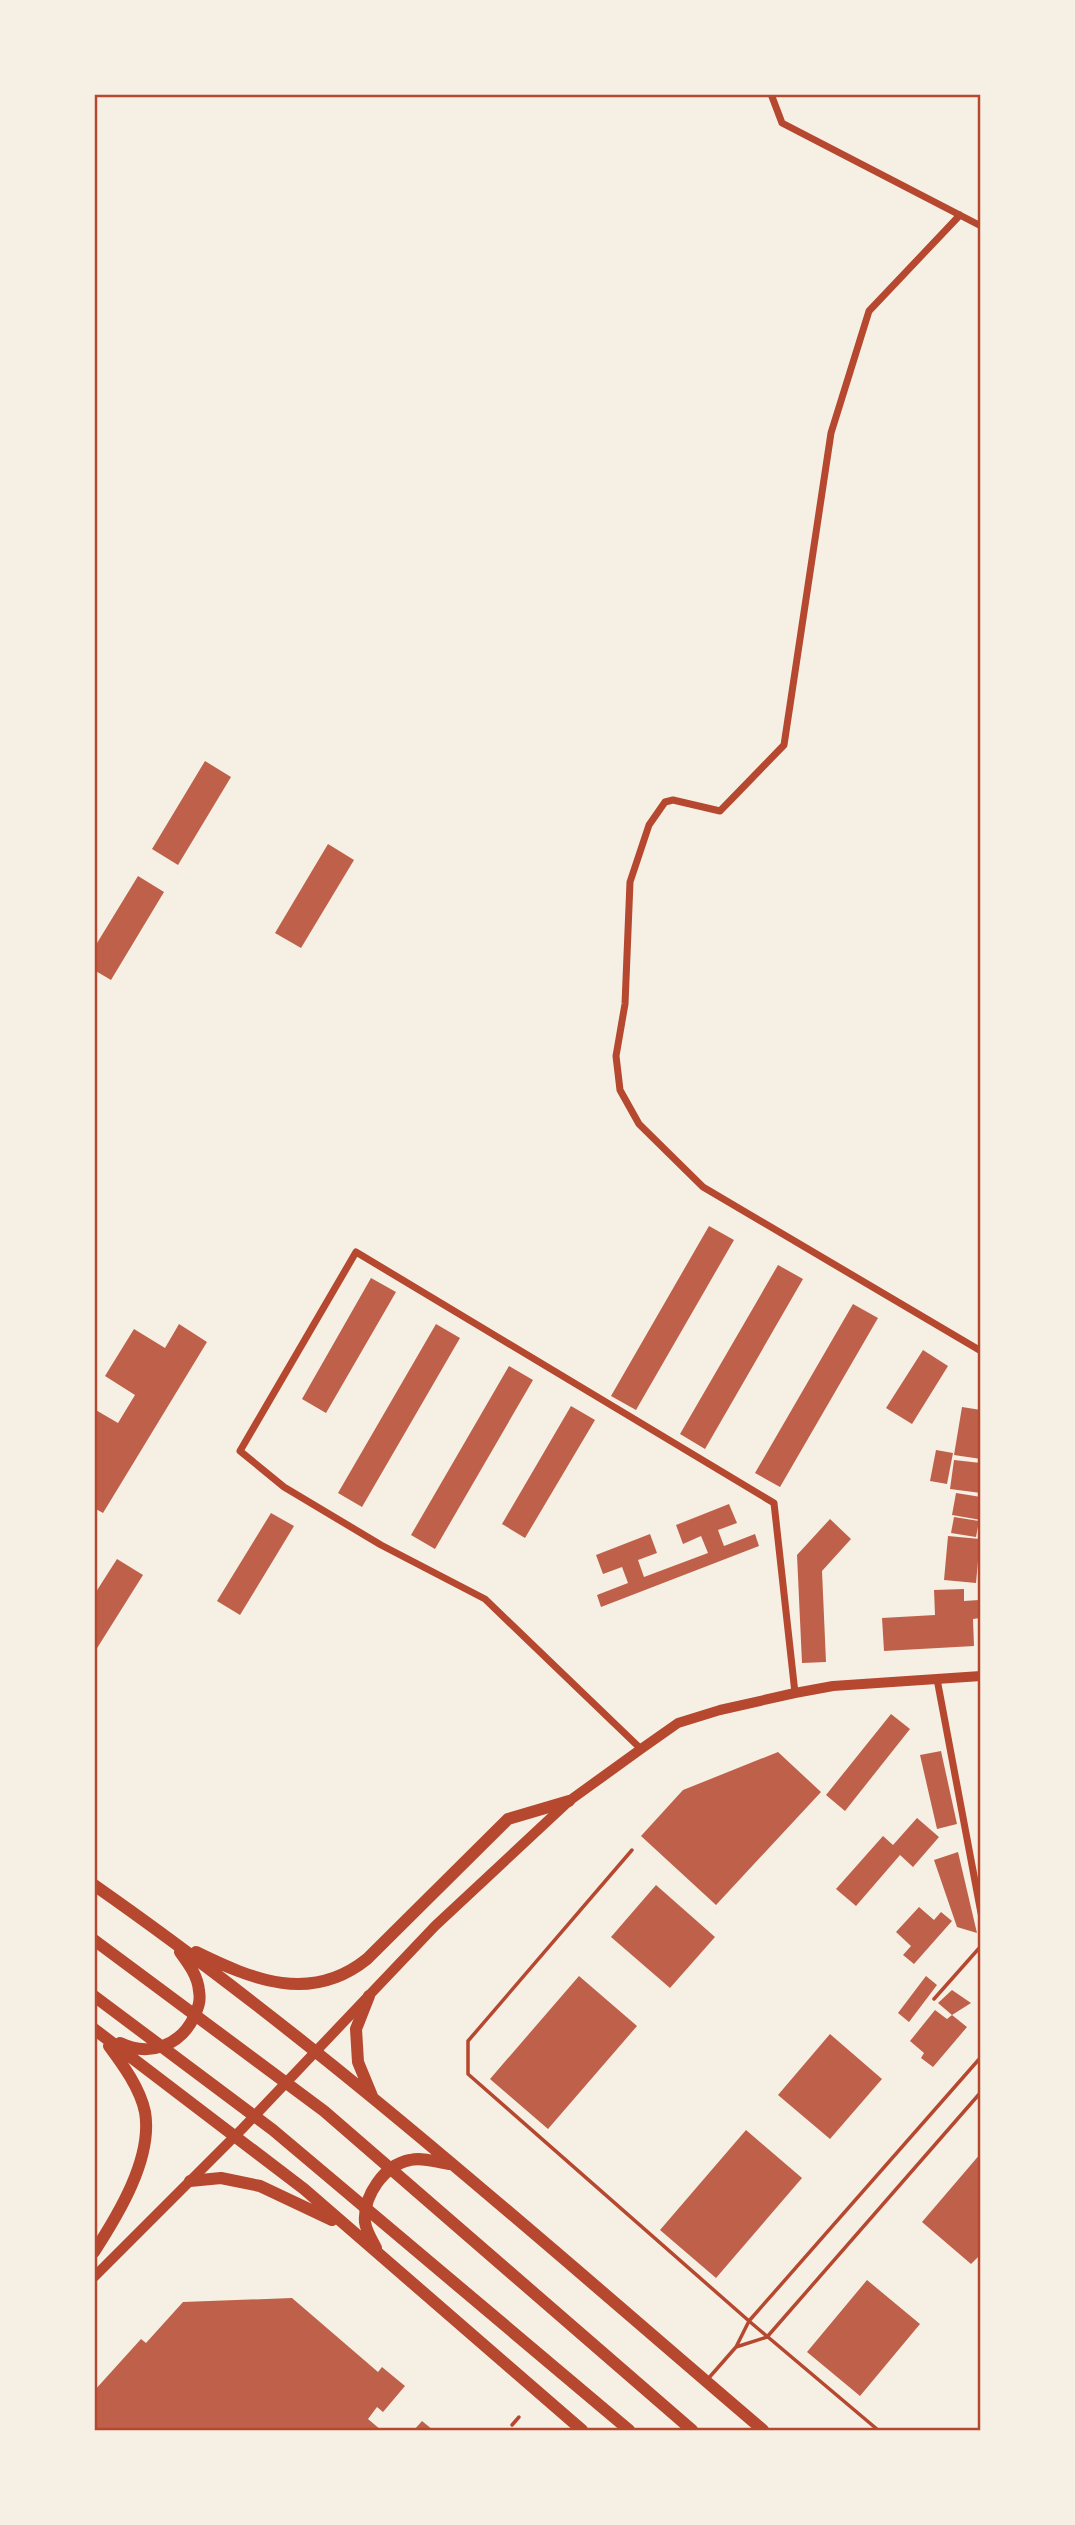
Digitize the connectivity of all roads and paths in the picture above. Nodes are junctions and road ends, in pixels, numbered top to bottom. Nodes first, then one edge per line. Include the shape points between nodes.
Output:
1 (771, 94) edge
2 (960, 215) junction
3 (981, 226) edge
4 (981, 1352) edge
5 (981, 1676) edge
6 (937, 1679) junction
7 (794, 1693) junction
8 (640, 1749) junction
9 (569, 1801) junction
10 (632, 1850) dead end
11 (94, 1885) edge
12 (981, 1913) edge
13 (171, 1939) junction
14 (94, 1940) edge
15 (981, 1946) edge
16 (94, 1996) edge
17 (369, 1996) junction
18 (934, 1999) dead end
19 (96, 2031) edge
20 (315, 2052) junction
21 (981, 2057) edge
22 (981, 2092) edge
23 (372, 2096) junction
24 (234, 2136) junction
25 (453, 2165) junction
26 (190, 2181) junction
27 (347, 2227) junction
28 (94, 2252) edge
29 (379, 2254) junction
30 (94, 2277) edge
31 (748, 2321) junction
32 (767, 2337) junction
33 (736, 2347) junction
34 (706, 2382) junction
35 (519, 2417) dead end
36 (512, 2425) dead end
37 (582, 2431) edge
38 (629, 2431) edge
39 (692, 2431) edge
40 (763, 2431) edge
41 (878, 2431) edge

1 - 2 street via 782,123
2 - 3 street
2 - 4 street via 869,312 831,433 784,745 720,811 673,800 665,802 649,825 631,882 625,1004 616,1056 620,1090 639,1124 703,1187
5 - 6 main road
6 - 7 main road
6 - 12 street
7 - 8 main road via 678,1723
7 - 8 street via 774,1503 356,1252 240,1451 284,1487 485,1599
8 - 9 main road
9 - 13 main road via 508,1819 367,1958 336,1978 292,1983 262,1980
9 - 17 main road via 435,1926
10 - 31 lane via 468,2041 468,2074
11 - 13 main road
13 - 19 main road via 200,1993 186,2031 170,2044 151,2049 131,2048
13 - 20 main road
14 - 39 main road via 324,2111
15 - 18 lane
16 - 38 main road via 273,2130
17 - 20 main road
17 - 23 main road via 356,2029 358,2062
19 - 24 main road
19 - 28 main road via 129,2073 145,2112 144,2144 133,2183
20 - 23 main road
20 - 24 main road
21 - 31 lane
22 - 32 lane
23 - 25 main road
24 - 26 main road
24 - 27 main road
25 - 29 main road via 410,2160 379,2180 365,2216
25 - 34 main road
26 - 27 main road via 221,2179 260,2186
26 - 30 main road
27 - 29 main road
29 - 37 main road
31 - 32 lane
31 - 33 lane
32 - 33 lane
32 - 41 lane
33 - 34 lane
34 - 40 main road
35 - 36 path

